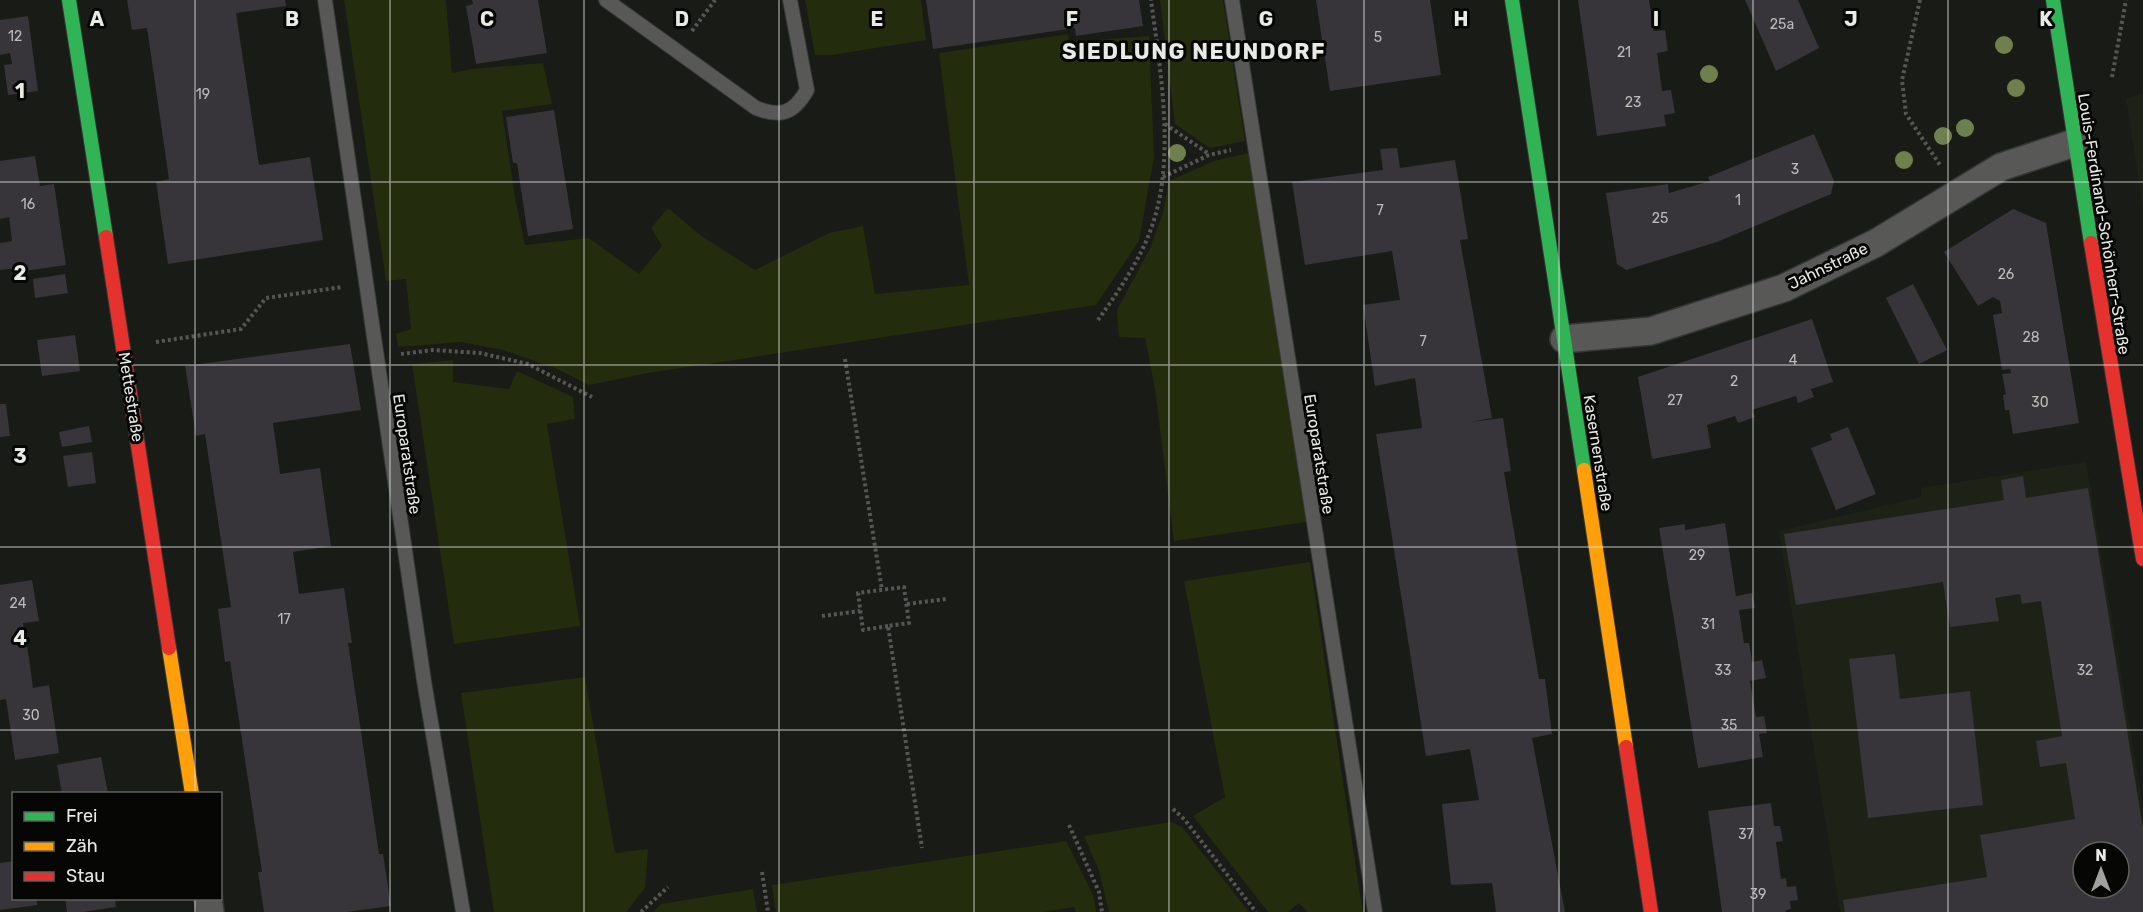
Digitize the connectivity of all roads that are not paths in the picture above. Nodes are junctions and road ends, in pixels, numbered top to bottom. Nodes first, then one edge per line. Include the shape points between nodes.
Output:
1 (69, 0) edge
2 (325, 0) edge
3 (606, 0) edge
4 (790, 0) edge
5 (1232, 0) edge
6 (1512, 0) edge
7 (2053, 0) edge
8 (2074, 143) junction
9 (1564, 339) junction
10 (2143, 559) edge
11 (192, 792) edge
12 (462, 912) edge
13 (1375, 912) edge
14 (1651, 912) edge

1 - 11 street, Mettestraße
2 - 12 lane, Europaratstraße via 422,669
3 - 4 lane via 756,108 782,113 798,105 807,90
5 - 13 lane, Europaratstraße
6 - 9 street, Kasernenstraße
7 - 8 street, Louis-Ferdinand-Schönherr-Straße
8 - 9 street, Jahnstraße via 2001,167 1876,243 1784,288 1651,331
8 - 10 street, Louis-Ferdinand-Schönherr-Straße
9 - 14 street, Kasernenstraße

